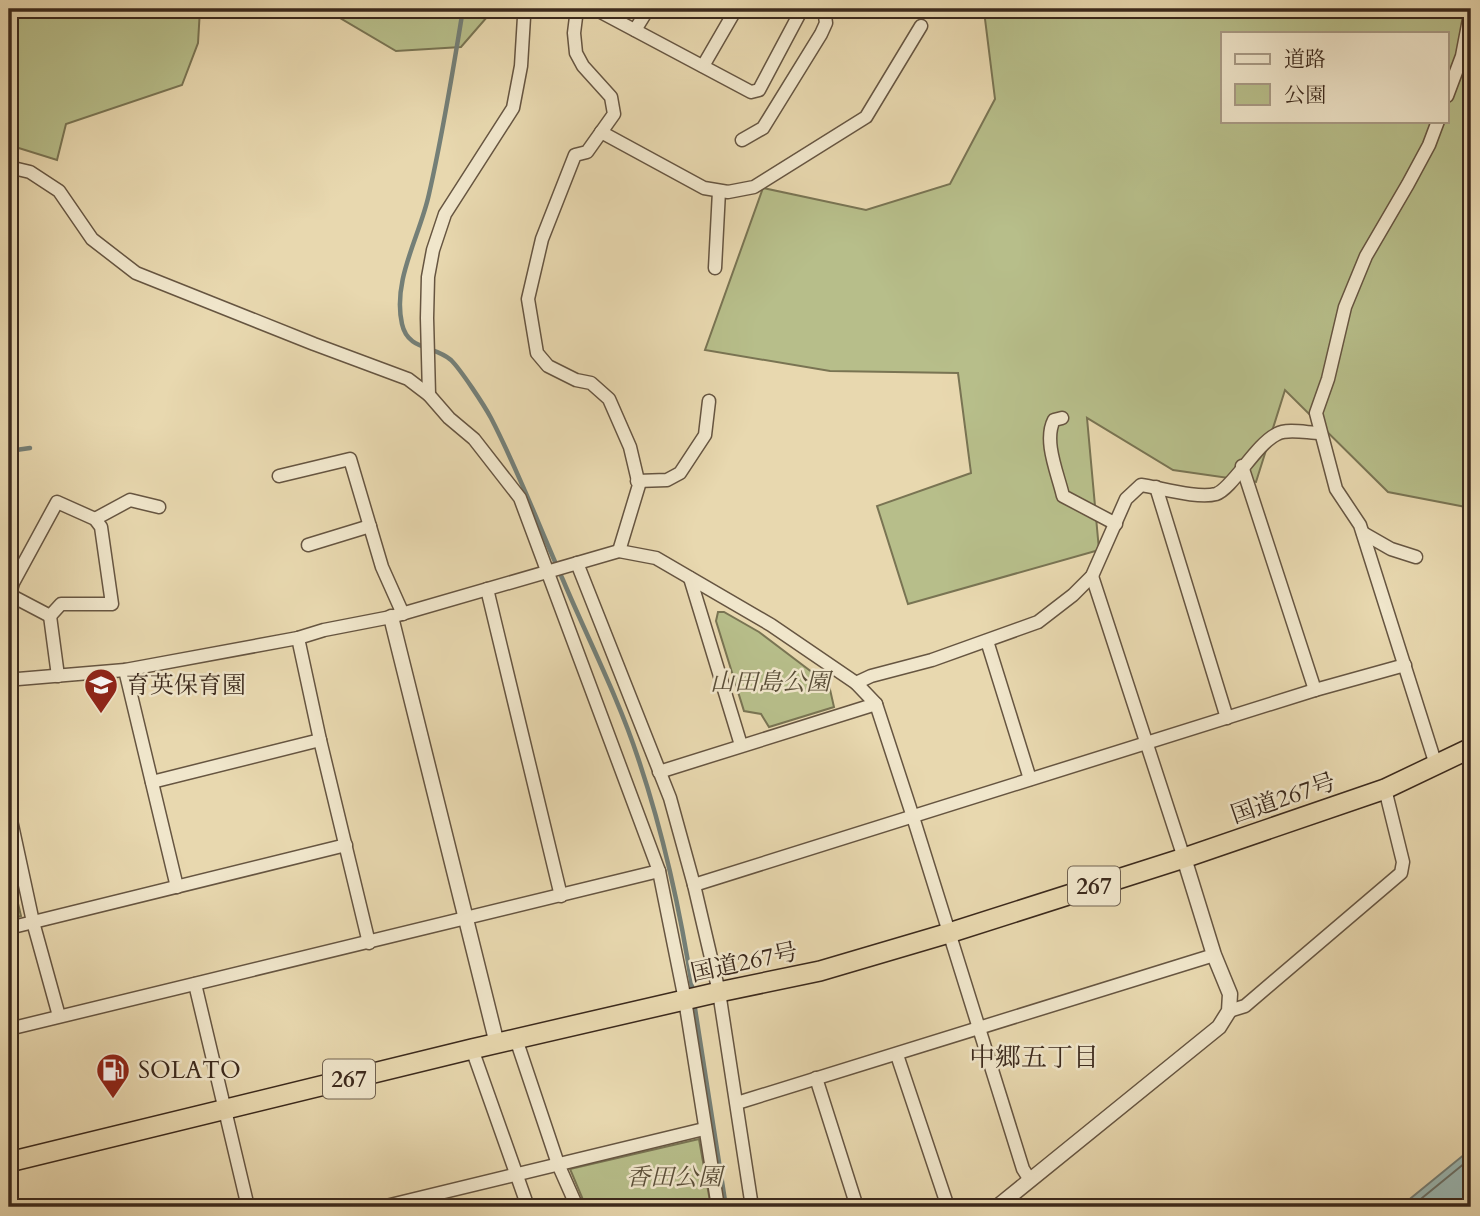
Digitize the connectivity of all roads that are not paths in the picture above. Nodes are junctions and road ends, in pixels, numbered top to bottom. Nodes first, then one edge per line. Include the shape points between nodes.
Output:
1 (521, 9) edge
2 (577, 9) edge
3 (595, 9) edge
4 (648, 9) edge
5 (736, 9) edge
6 (803, 9) edge
7 (824, 9) edge
8 (1471, 9) edge
9 (921, 26) dead end
10 (635, 30) junction
11 (703, 66) junction
12 (1448, 93) edge
13 (1438, 122) edge
14 (601, 132) junction
15 (743, 140) dead end
16 (9, 167) edge
17 (719, 191) junction
18 (715, 268) dead end
19 (429, 395) junction
20 (709, 401) dead end
21 (1062, 418) dead end
22 (1320, 433) junction
23 (1242, 466) junction
24 (279, 476) dead end
25 (637, 481) junction
26 (1156, 487) junction
27 (159, 507) dead end
28 (95, 519) junction
29 (1116, 524) junction
30 (370, 526) junction
31 (1363, 533) junction
32 (308, 545) dead end
33 (619, 551) junction
34 (1416, 557) dead end
35 (572, 565) junction
36 (549, 570) junction
37 (1092, 576) junction
38 (690, 578) junction
39 (487, 589) junction
40 (9, 596) edge
41 (397, 615) junction
42 (50, 616) junction
43 (298, 638) junction
44 (987, 641) junction
45 (1405, 665) junction
46 (125, 670) junction
47 (9, 675) edge
48 (58, 676) junction
49 (856, 683) junction
50 (1315, 690) junction
51 (876, 705) junction
52 (1227, 718) junction
53 (320, 740) junction
54 (1146, 743) junction
55 (741, 745) junction
56 (1471, 748) edge
57 (1436, 765) junction
58 (659, 772) junction
59 (1030, 779) junction
60 (152, 782) junction
61 (1385, 789) junction
62 (9, 811) edge
63 (913, 817) junction
64 (346, 845) junction
65 (1184, 858) junction
66 (659, 872) junction
67 (694, 885) junction
68 (177, 887) junction
69 (561, 896) junction
70 (465, 919) junction
71 (33, 922) junction
72 (9, 928) edge
73 (949, 933) junction
74 (369, 943) junction
75 (1214, 955) junction
76 (195, 984) junction
77 (700, 997) junction
78 (1229, 1010) junction
79 (59, 1016) junction
80 (978, 1027) junction
81 (9, 1028) edge
82 (507, 1041) junction
83 (471, 1049) junction
84 (897, 1055) junction
85 (816, 1078) junction
86 (737, 1103) junction
87 (225, 1110) junction
88 (704, 1129) junction
89 (9, 1162) edge
90 (558, 1164) junction
91 (515, 1174) junction
92 (1030, 1180) junction
93 (438, 1201) edge
94 (248, 1207) edge
95 (382, 1207) edge
96 (528, 1207) edge
97 (577, 1207) edge
98 (718, 1207) edge
99 (752, 1207) edge
100 (858, 1207) edge
101 (948, 1207) edge
102 (997, 1207) edge

1 - 19 street via 521,66 513,108 445,214 433,250 428,278
2 - 14 street via 576,53 611,96 614,114
3 - 10 street
4 - 10 street
5 - 11 street
6 - 11 street via 759,90 751,92
7 - 15 street via 824,29 763,128
8 - 12 street via 1462,56
9 - 17 street via 866,117 754,187
10 - 11 street
13 - 22 street via 1366,256 1345,307 1316,413
14 - 17 street via 704,188
14 - 25 street via 587,152 575,155 542,239 528,299 537,353 548,366 591,383 608,399 629,447
16 - 19 street via 30,172 59,191 92,239 136,273 408,379
17 - 18 street
19 - 36 street via 474,439 520,498
20 - 25 street via 705,435 680,473 667,480
21 - 29 street via 1054,420 1050,439 1063,496
22 - 23 street via 1279,432
22 - 31 street via 1336,489
23 - 26 street via 1217,494
23 - 50 street
24 - 30 street via 351,459
25 - 33 street
26 - 29 street via 1141,485 1126,499
26 - 52 street
27 - 28 street via 130,500
28 - 40 street via 57,502
28 - 42 street via 101,527 112,604 61,604
29 - 37 street
30 - 32 street
30 - 41 street
31 - 34 street
31 - 45 street
33 - 35 street
33 - 38 street via 656,558
35 - 36 street
35 - 58 street
36 - 39 street
36 - 66 street
37 - 44 street via 1038,622
37 - 54 street
38 - 49 street via 771,625
38 - 55 street
39 - 41 street
39 - 69 street
40 - 42 street
41 - 43 street
41 - 70 street
42 - 48 street
43 - 46 street
43 - 53 street
44 - 49 street
44 - 59 street
45 - 50 street
45 - 57 street
46 - 48 street
46 - 60 street
47 - 48 street via 18,679
49 - 51 street
50 - 52 street
51 - 55 street
51 - 63 street
52 - 54 street
53 - 60 street
53 - 64 street
54 - 59 street
54 - 65 street
55 - 58 street
56 - 57 highway, 国道267号 / 267
57 - 61 highway, 国道267号 / 267
58 - 67 street
59 - 63 street
60 - 68 street
61 - 65 highway, 国道267号 / 267
61 - 78 street via 1404,862 1401,873 1245,1006
62 - 71 street
63 - 67 street
63 - 73 street
64 - 68 street
64 - 74 street
65 - 73 highway, 国道267号 / 267
65 - 75 street
66 - 69 street
66 - 77 street
67 - 77 street
68 - 71 street
69 - 70 street
70 - 74 street
70 - 82 street
71 - 72 street
71 - 79 street
73 - 77 highway, 国道267号 / 267 via 820,971
73 - 80 street
74 - 76 street
75 - 78 street via 1230,994
75 - 80 street
76 - 79 street
76 - 87 street
77 - 82 highway, 国道267号 / 267
77 - 86 street
77 - 88 street
78 - 92 street via 1219,1027
79 - 81 street
80 - 84 street
80 - 92 street
82 - 83 highway, 国道267号 / 267
82 - 90 street
83 - 87 highway, 国道267号 / 267
83 - 91 street
84 - 85 street
84 - 101 street
85 - 86 street
85 - 100 street
86 - 99 street
87 - 89 highway, 国道267号 / 267
87 - 94 street
88 - 90 street
88 - 98 street
90 - 91 street
90 - 97 street
91 - 93 street
91 - 96 street
92 - 102 street
93 - 95 street

